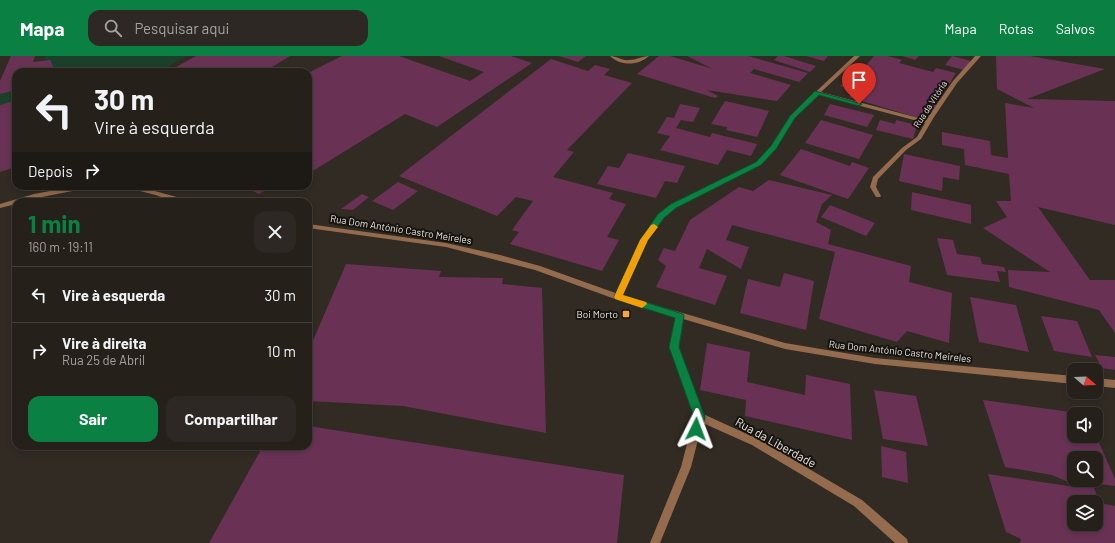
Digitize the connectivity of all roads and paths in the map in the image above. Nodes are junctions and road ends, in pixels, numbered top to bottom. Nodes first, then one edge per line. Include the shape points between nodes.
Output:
1 (613, 56) edge
2 (646, 56) edge
3 (857, 56) edge
4 (978, 56) edge
5 (817, 93) junction
6 (928, 122) junction
7 (66, 190) edge
8 (143, 190) edge
9 (878, 196) dead end
10 (27, 198) edge
11 (172, 198) edge
12 (12, 202) edge
13 (0, 206) edge
14 (312, 227) edge
15 (618, 297) junction
16 (680, 316) junction
17 (1067, 379) edge
18 (1103, 383) edge
19 (1115, 384) edge
20 (699, 417) junction
21 (655, 543) edge
22 (903, 543) edge

1 - 2 street via 620,61 629,62
3 - 5 street
4 - 6 street, Rua da Vitória via 955,82
5 - 6 street
5 - 15 street via 792,117 774,148 759,163 674,206 661,216 644,240
6 - 9 street, Rua da Vitória via 919,138 875,178 873,187
7 - 10 street
8 - 11 street
12 - 13 street
14 - 15 street, Rua Dom António Castro Meireles via 459,248 537,268
15 - 16 street, Rua Dom António Castro Meireles
16 - 17 street, Rua Dom António Castro Meireles via 786,346 831,355
16 - 20 street via 674,347
18 - 19 street
20 - 21 street via 686,467
20 - 22 street, Rua da Liberdade via 755,442 858,503

